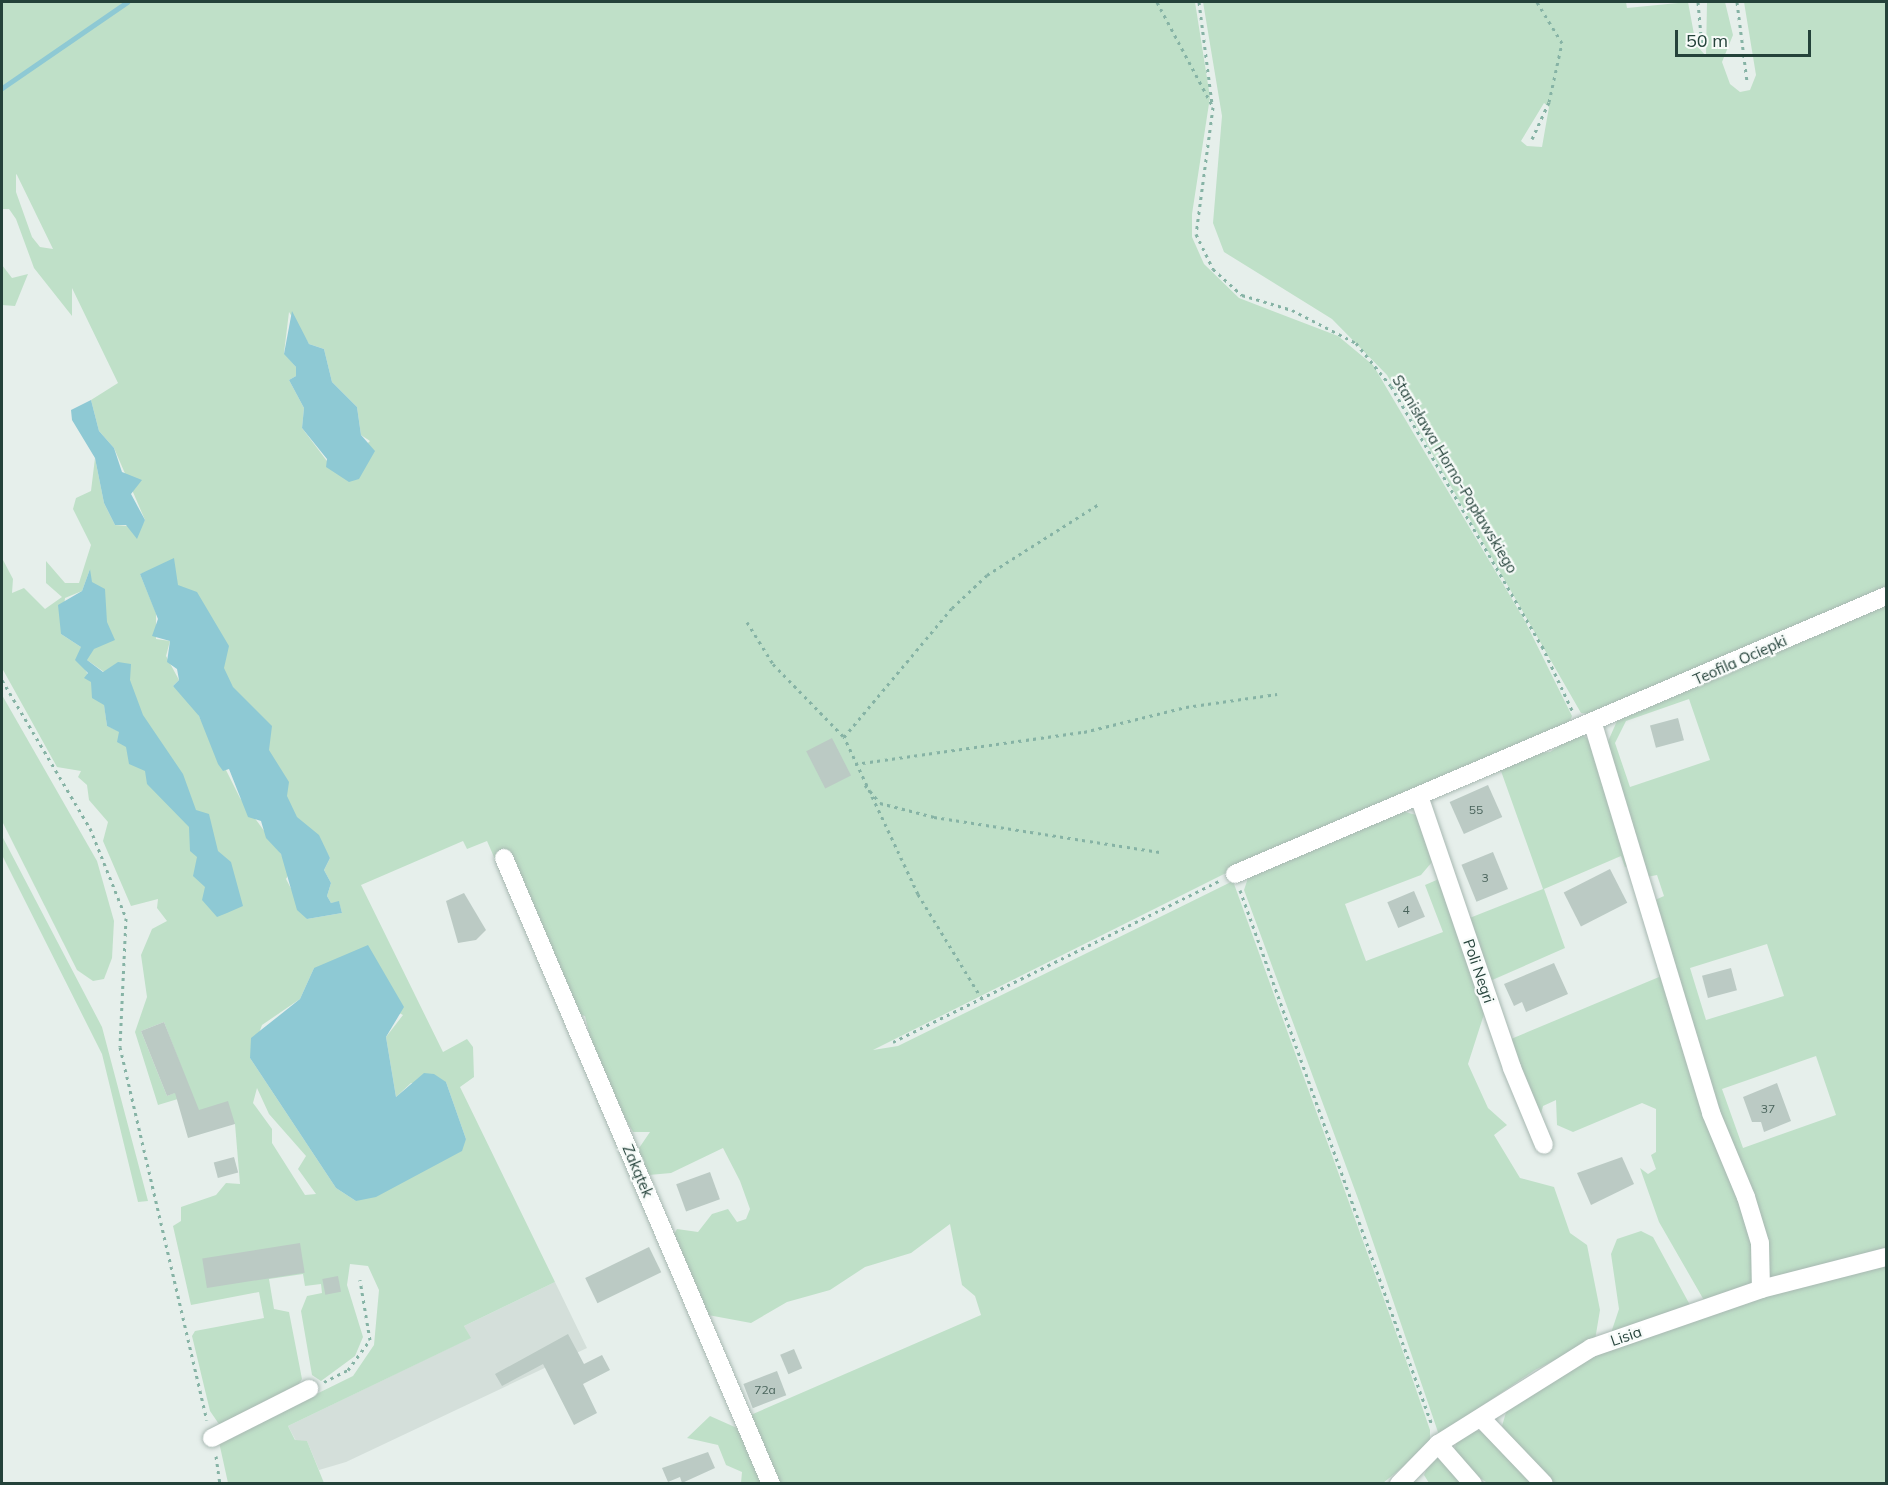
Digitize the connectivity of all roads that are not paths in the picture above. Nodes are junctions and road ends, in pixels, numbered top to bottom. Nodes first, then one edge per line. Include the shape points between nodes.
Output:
1 (1887, 596) edge
2 (1593, 724) junction
3 (1419, 796) junction
4 (504, 858) dead end
5 (1235, 874) road end
6 (1544, 1145) dead end
7 (1887, 1257) edge
8 (1761, 1289) junction
9 (309, 1389) road end
10 (1481, 1418) junction
11 (212, 1438) road end
12 (1438, 1444) junction
13 (771, 1484) edge
14 (1399, 1484) edge
15 (1473, 1484) edge
16 (1544, 1484) edge

1 - 2 street, Teofila Ociepki
2 - 3 street, Teofila Ociepki via 1545,739
2 - 8 street via 1711,1113 1746,1197 1760,1243
3 - 5 street, Teofila Ociepki
3 - 6 street, Poli Negri
4 - 13 street, Zakątek
7 - 8 street, Lisia
8 - 10 street, Lisia via 1591,1348
9 - 11 street
10 - 12 street, Lisia
10 - 16 street
12 - 14 street, Lisia
12 - 15 street

